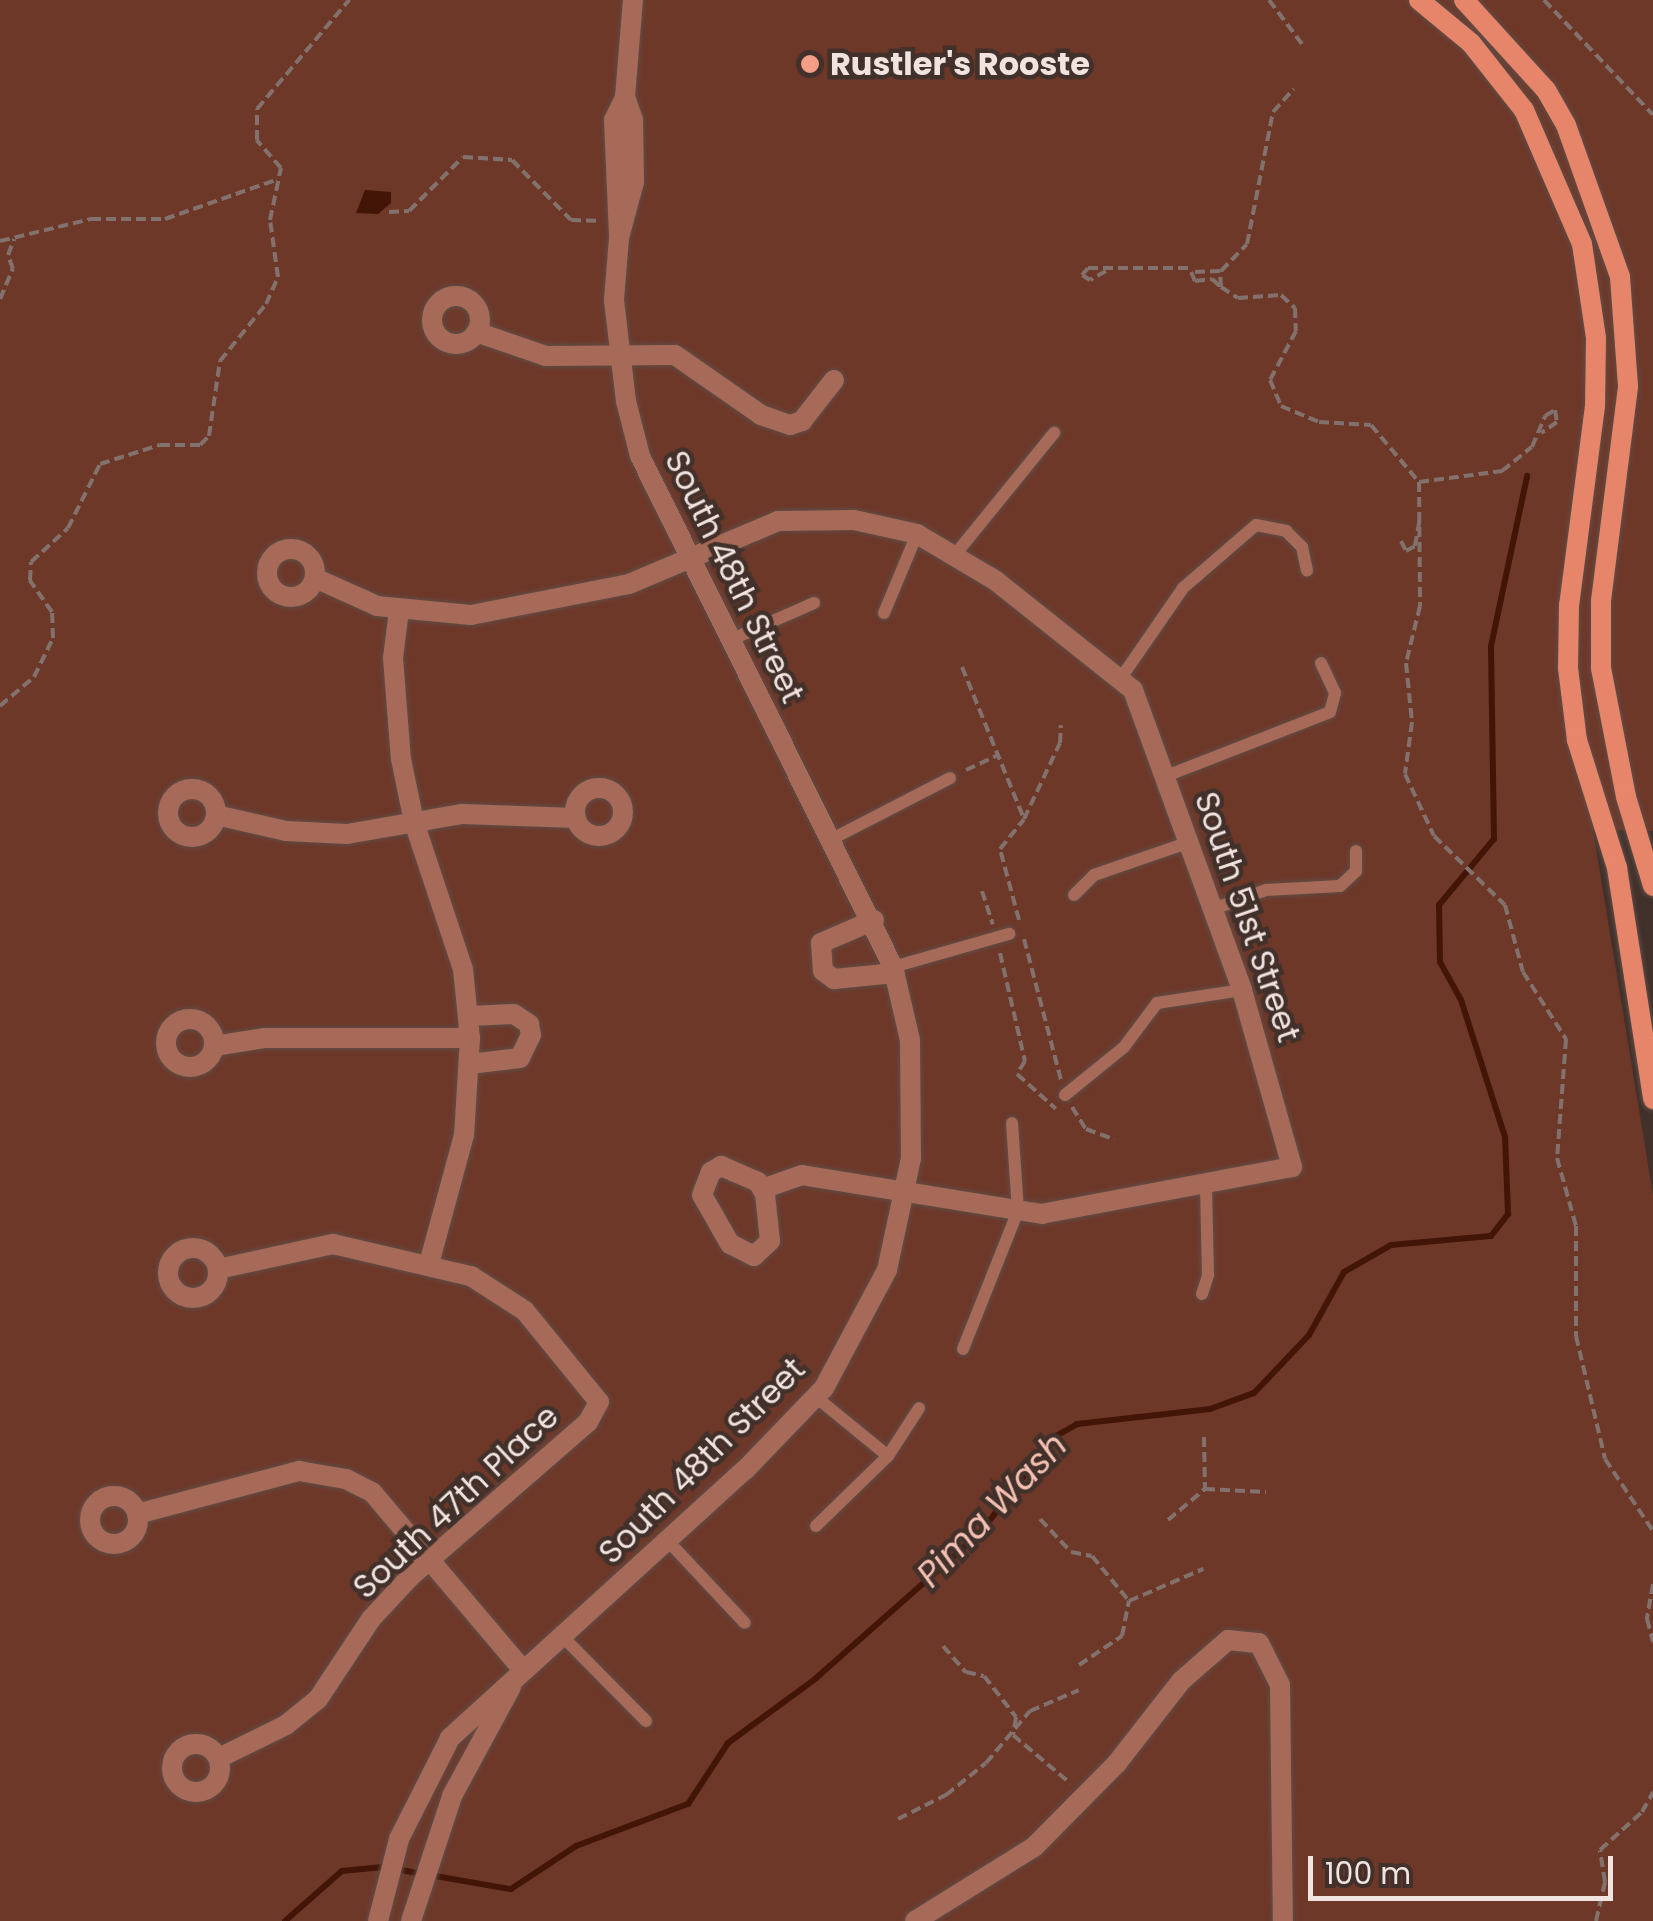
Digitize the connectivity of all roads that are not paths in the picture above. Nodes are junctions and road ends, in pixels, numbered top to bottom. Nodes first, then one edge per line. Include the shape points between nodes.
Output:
1 (633, 0) edge
2 (1419, 0) edge
3 (1464, 0) edge
4 (476, 332) dead end
5 (619, 359) junction
6 (834, 380) dead end
7 (1054, 432) dead end
8 (917, 534) junction
9 (954, 556) junction
10 (688, 559) junction
11 (1307, 570) dead end
12 (315, 578) dead end
13 (814, 602) dead end
14 (399, 610) junction
15 (884, 613) dead end
16 (730, 640) junction
17 (1321, 662) dead end
18 (1127, 684) junction
19 (1166, 776) junction
20 (950, 778) road end
21 (216, 815) dead end
22 (576, 818) dead end
23 (414, 822) junction
24 (830, 840) junction
25 (1190, 842) junction
26 (1356, 851) dead end
27 (1650, 856) edge
28 (1616, 865) junction
29 (1653, 886) edge
30 (1074, 895) dead end
31 (1213, 909) junction
32 (874, 920) junction
33 (1003, 936) road end
34 (894, 970) junction
35 (1242, 990) junction
36 (1647, 1011) edge
37 (469, 1016) junction
38 (470, 1038) junction
39 (214, 1046) dead end
40 (470, 1064) junction
41 (1067, 1099) road end
42 (1653, 1099) edge
43 (1012, 1122) dead end
44 (1206, 1186) junction
45 (762, 1189) dead end
46 (905, 1194) junction
47 (1018, 1211) junction
48 (429, 1264) junction
49 (218, 1269) dead end
50 (1202, 1294) dead end
51 (963, 1349) dead end
52 (816, 1397) junction
53 (920, 1408) dead end
54 (888, 1456) junction
55 (137, 1514) dead end
56 (816, 1526) dead end
57 (668, 1541) junction
58 (430, 1560) junction
59 (745, 1623) dead end
60 (561, 1635) junction
61 (521, 1668) junction
62 (646, 1720) dead end
63 (219, 1758) dead end
64 (378, 1921) edge
65 (410, 1921) edge
66 (915, 1921) edge
67 (1283, 1921) edge

1 - 5 street, South 48th Street via 624,98 614,120
2 - 28 main road via 1470,43 1524,110 1582,244 1596,338 1595,406 1569,605 1568,668 1577,740
3 - 27 main road via 1546,90 1566,124 1620,277 1628,388 1602,601 1602,668 1626,796
4 - 5 street via 546,356
5 - 6 street via 675,355 761,415 790,425 802,421
5 - 10 street, South 48th Street via 640,456
7 - 9 lane
8 - 9 street
8 - 10 street via 854,520 778,522
8 - 15 lane
9 - 18 street via 1050,618
10 - 14 street via 629,584 519,609 443,615
10 - 16 street, South 48th Street
11 - 18 lane via 1302,546 1286,530 1256,525 1183,588
12 - 14 street via 350,599
13 - 16 lane
14 - 23 street via 394,708
16 - 24 street, South 48th Street
17 - 19 lane via 1335,693 1330,712
18 - 19 street, South 51st Street
19 - 25 street, South 51st Street
20 - 24 lane
21 - 23 street via 316,833
22 - 23 street via 462,814
23 - 37 street via 464,969
24 - 32 street, South 48th Street
25 - 30 lane via 1094,875
25 - 31 street, South 51st Street
26 - 31 lane via 1353,877 1340,886 1266,890
27 - 28 lane
27 - 29 main road
28 - 36 main road
31 - 35 street, South 51st Street
32 - 34 street, South 48th Street
32 - 34 street via 821,943 823,971 834,979
33 - 34 lane
34 - 46 street, South 48th Street via 914,1082
35 - 41 lane via 1158,1003 1124,1047
35 - 44 street, South 51st Street via 1292,1167
36 - 42 main road
37 - 38 street
37 - 40 street via 514,1014 529,1024 531,1035 520,1058
38 - 39 street via 264,1038
38 - 40 street
40 - 48 street via 464,1136
43 - 47 lane
44 - 47 street via 1042,1214
44 - 50 lane via 1208,1275
45 - 46 street via 802,1176
46 - 47 street
46 - 52 street, South 48th Street via 882,1283
47 - 51 lane
48 - 49 street via 332,1244
48 - 58 street, South 47th Place via 503,1292 599,1402 588,1422
52 - 54 lane
52 - 57 street, South 48th Street
53 - 54 lane
54 - 56 lane
55 - 58 street via 286,1474 320,1473 372,1492
57 - 59 lane
57 - 60 street, South 48th Street
58 - 61 street
58 - 63 street, South 47th Place via 371,1619 318,1698 286,1725
60 - 61 street, South 48th Street
60 - 62 lane
61 - 64 street, South 48th Street via 450,1738 400,1839
61 - 65 street, South 48th Street via 430,1848
66 - 67 street via 1012,1864 1228,1640 1259,1643 1280,1685

